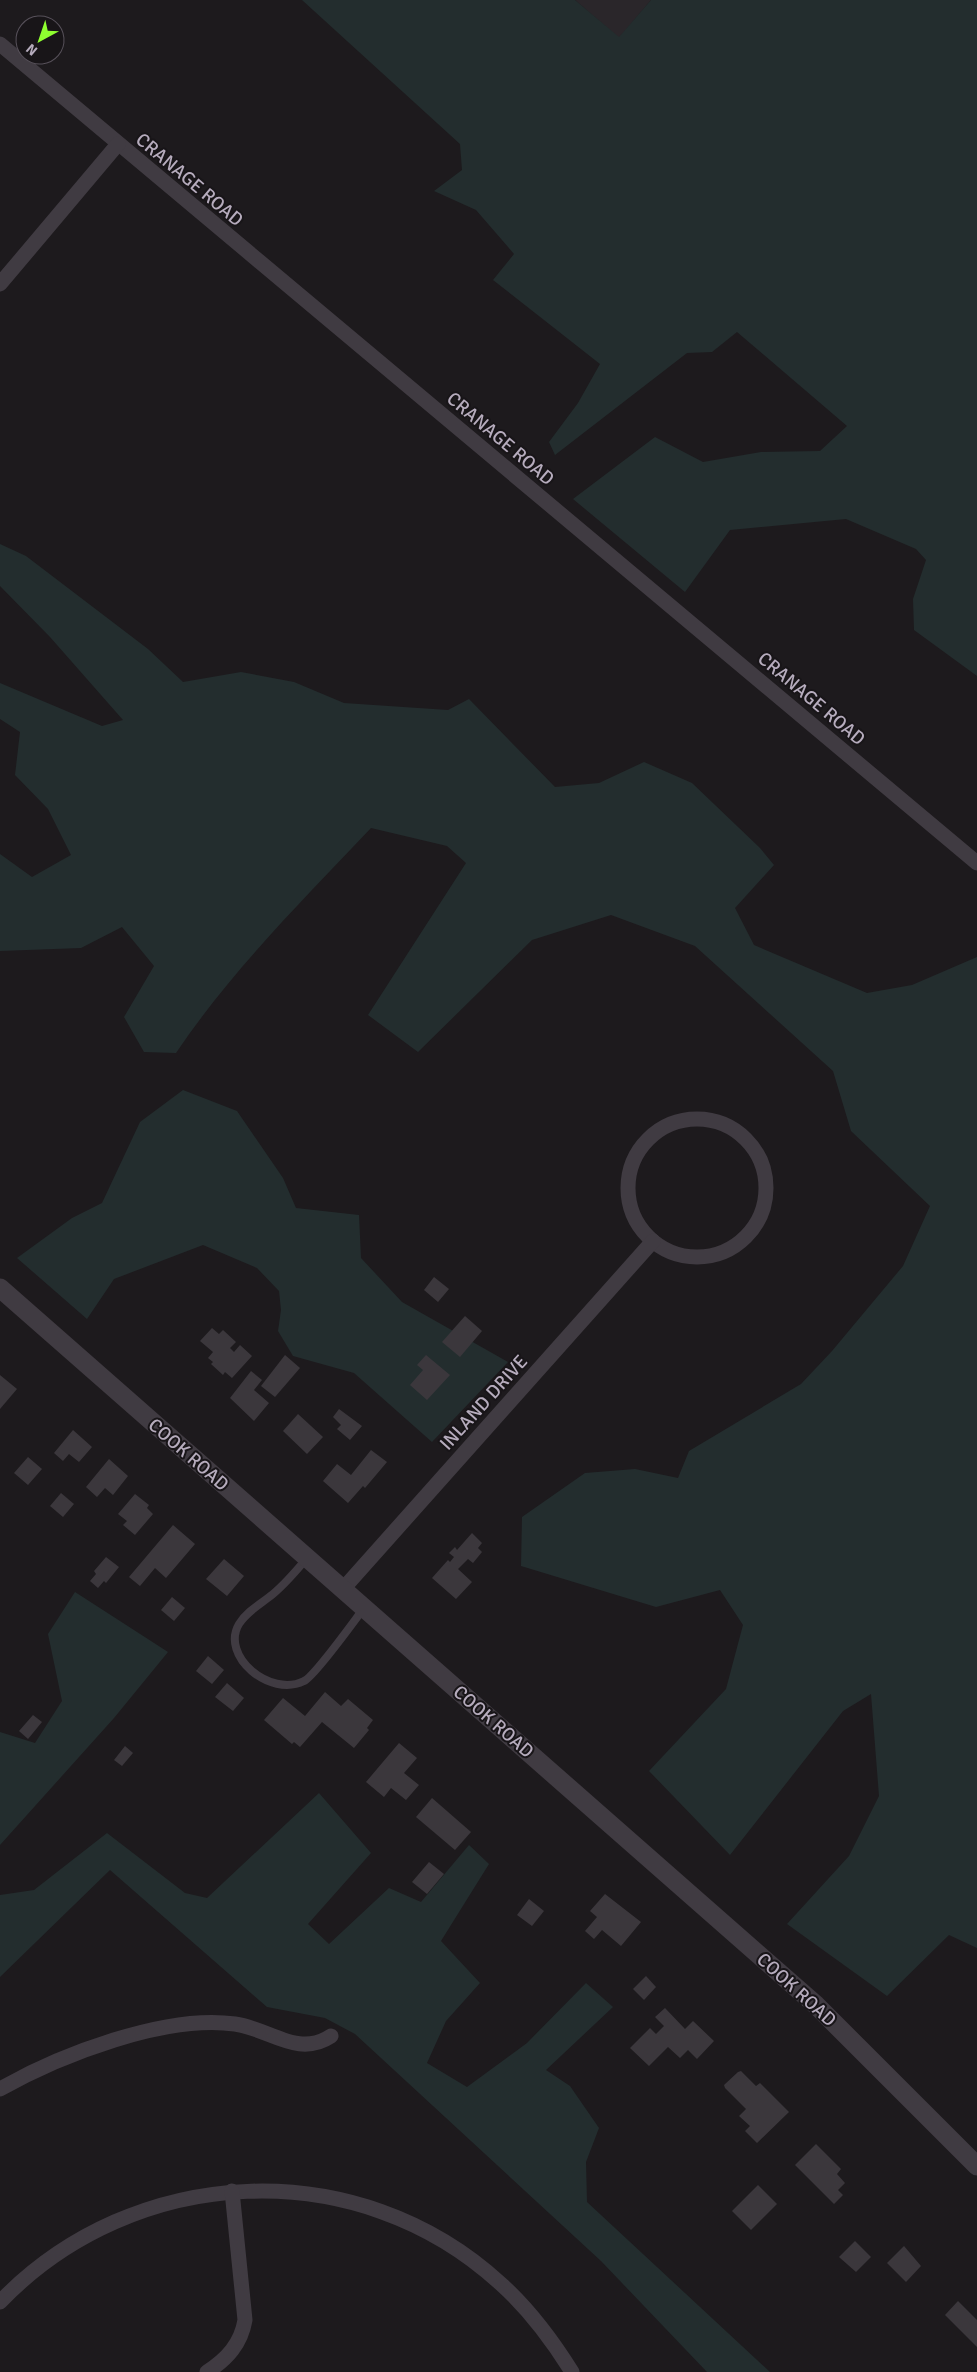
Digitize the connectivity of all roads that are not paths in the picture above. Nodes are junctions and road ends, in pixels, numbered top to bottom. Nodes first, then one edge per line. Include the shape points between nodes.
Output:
1 (0, 44) edge
2 (118, 144) junction
3 (0, 284) edge
4 (977, 863) edge
5 (653, 1242) junction
6 (0, 1288) edge
7 (308, 1558) junction
8 (344, 1589) junction
9 (364, 1608) junction
10 (332, 2036) dead end
11 (0, 2089) edge
12 (977, 2166) edge
13 (232, 2191) junction
14 (0, 2302) edge
15 (207, 2372) edge
16 (572, 2372) edge

1 - 2 street, CRANAGE ROAD
2 - 3 street
2 - 4 street, CRANAGE ROAD
5 - 5 street via 674,1254 715,1255 737,1245 760,1218 766,1195 760,1158 751,1144 733,1128 699,1118 675,1122 643,1143 631,1164 628,1195 638,1224
5 - 8 street, INLAND DRIVE
6 - 7 street, COOK ROAD
7 - 8 street, COOK ROAD
7 - 9 lane via 274,1594 247,1615 236,1631 236,1645 243,1662 256,1676 287,1687 306,1680
8 - 9 street, COOK ROAD
9 - 12 street, COOK ROAD via 816,2005
10 - 11 street via 320,2044 293,2044 235,2024 182,2025 98,2046
13 - 14 street via 183,2199 106,2225 58,2252
13 - 15 street via 245,2320 240,2340 233,2351
13 - 16 street via 277,2190 327,2197 358,2204 416,2226 469,2258 501,2284 546,2333

